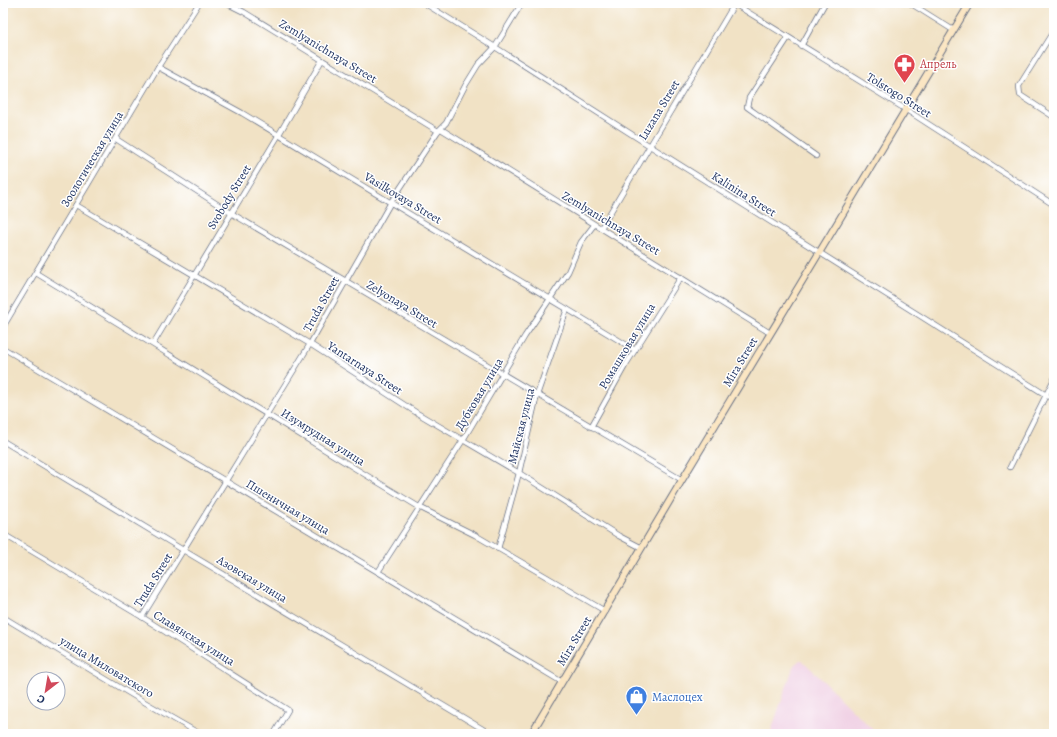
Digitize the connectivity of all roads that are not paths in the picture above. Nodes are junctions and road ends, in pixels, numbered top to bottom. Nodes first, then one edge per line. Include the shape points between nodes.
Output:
1 (199, 3) edge
2 (226, 3) edge
3 (424, 3) edge
4 (522, 3) edge
5 (734, 3) edge
6 (825, 3) edge
7 (910, 3) edge
8 (970, 3) edge
9 (954, 30) junction
10 (1054, 30) edge
11 (788, 38) junction
12 (801, 46) junction
13 (495, 47) junction
14 (322, 60) junction
15 (158, 67) junction
16 (905, 110) junction
17 (1054, 117) edge
18 (440, 130) junction
19 (278, 136) junction
20 (116, 139) junction
21 (650, 146) junction
22 (816, 156) dead end
23 (391, 202) junction
24 (76, 205) junction
25 (1054, 205) edge
26 (231, 213) junction
27 (594, 225) junction
28 (601, 228) junction
29 (819, 253) junction
30 (36, 272) junction
31 (194, 275) junction
32 (681, 277) junction
33 (345, 282) junction
34 (550, 299) junction
35 (567, 310) junction
36 (3, 327) edge
37 (770, 333) junction
38 (153, 344) junction
39 (310, 344) junction
40 (3, 348) edge
41 (635, 350) junction
42 (502, 374) junction
43 (1054, 379) edge
44 (538, 395) junction
45 (1045, 395) junction
46 (1054, 400) edge
47 (268, 414) junction
48 (591, 427) junction
49 (463, 440) junction
50 (3, 441) edge
51 (1010, 467) dead end
52 (519, 473) junction
53 (682, 480) junction
54 (227, 482) junction
55 (419, 507) junction
56 (3, 534) edge
57 (642, 548) junction
58 (498, 549) junction
59 (183, 550) junction
60 (378, 572) junction
61 (605, 611) junction
62 (3, 617) edge
63 (142, 617) junction
64 (562, 682) junction
65 (200, 734) edge
66 (274, 734) edge
67 (491, 734) edge
68 (531, 734) edge

1 - 15 street, Зоологическая улица
2 - 14 street, Zemlyanichnaya Street
3 - 13 street, Kalinina Street
4 - 13 street, Truda Street
5 - 11 street, Tolstogo Street
5 - 21 street, Luzana Street
6 - 12 street
7 - 9 street
8 - 9 main road, Mira Street
9 - 16 main road, Mira Street
10 - 17 street via 1019,86 1020,95
11 - 12 street, Tolstogo Street
11 - 22 street via 749,98 747,107
12 - 16 street, Tolstogo Street
13 - 18 street, Truda Street via 478,65
13 - 21 street, Kalinina Street
14 - 18 street, Zemlyanichnaya Street
14 - 19 street, Svobody Street
15 - 19 street, Vasilkovaya Street
15 - 20 street, Зоологическая улица
16 - 25 street, Tolstogo Street
16 - 29 main road, Mira Street
18 - 23 street, Truda Street
18 - 27 street, Zemlyanichnaya Street
19 - 23 street, Vasilkovaya Street
19 - 26 street, Svobody Street
20 - 24 street, Зоологическая улица
20 - 26 street, Zelyonaya Street
21 - 28 street, Luzana Street
21 - 29 street, Kalinina Street
23 - 33 street, Truda Street
23 - 34 street, Vasilkovaya Street
24 - 30 street, Зоологическая улица
24 - 31 street, Yantarnaya Street
26 - 31 street, Svobody Street
26 - 33 street, Zelyonaya Street
27 - 28 street, Zemlyanichnaya Street
27 - 34 street, Дубковая улица via 581,242 568,272
28 - 32 street, Zemlyanichnaya Street
29 - 37 main road, Mira Street
29 - 45 street, Kalinina Street
30 - 36 street, Зоологическая улица
30 - 38 street, Изумрудная улица
31 - 38 street, Svobody Street
31 - 39 street, Yantarnaya Street
32 - 37 street, Zemlyanichnaya Street
32 - 41 street, Ромашковая улица
33 - 39 street, Truda Street
33 - 42 street, Zelyonaya Street
34 - 35 street, Vasilkovaya Street
34 - 42 street, Дубковая улица
35 - 41 street, Vasilkovaya Street
35 - 44 street, Майская улица
37 - 53 main road, Mira Street
38 - 47 street, Изумрудная улица
39 - 47 street, Truda Street
39 - 49 street, Yantarnaya Street
40 - 54 street, Пшеничная улица
41 - 48 street, Ромашковая улица
42 - 44 street, Zelyonaya Street
42 - 49 street, Дубковая улица
43 - 45 street
44 - 48 street, Zelyonaya Street
44 - 52 street, Майская улица
45 - 46 street, Kalinina Street
45 - 51 street
47 - 54 street, Truda Street
47 - 55 street, Изумрудная улица
48 - 53 street, Zelyonaya Street
49 - 52 street, Yantarnaya Street
49 - 55 street, Дубковая улица
50 - 59 street, Азовская улица
52 - 57 street, Yantarnaya Street
52 - 58 street, Майская улица
53 - 57 main road, Mira Street
54 - 59 street, Truda Street
54 - 60 street, Пшеничная улица
55 - 58 street, Изумрудная улица via 476,535
55 - 60 street, Дубковая улица
56 - 63 street, Славянская улица
57 - 61 main road, Mira Street
58 - 61 street, Изумрудная улица
59 - 63 street, Truda Street
59 - 67 street, Азовская улица
60 - 64 street, Пшеничная улица
61 - 64 main road, Mira Street
62 - 65 street, улица Миловатского
63 - 66 street, Славянская улица via 288,710
64 - 68 main road, Mira Street

